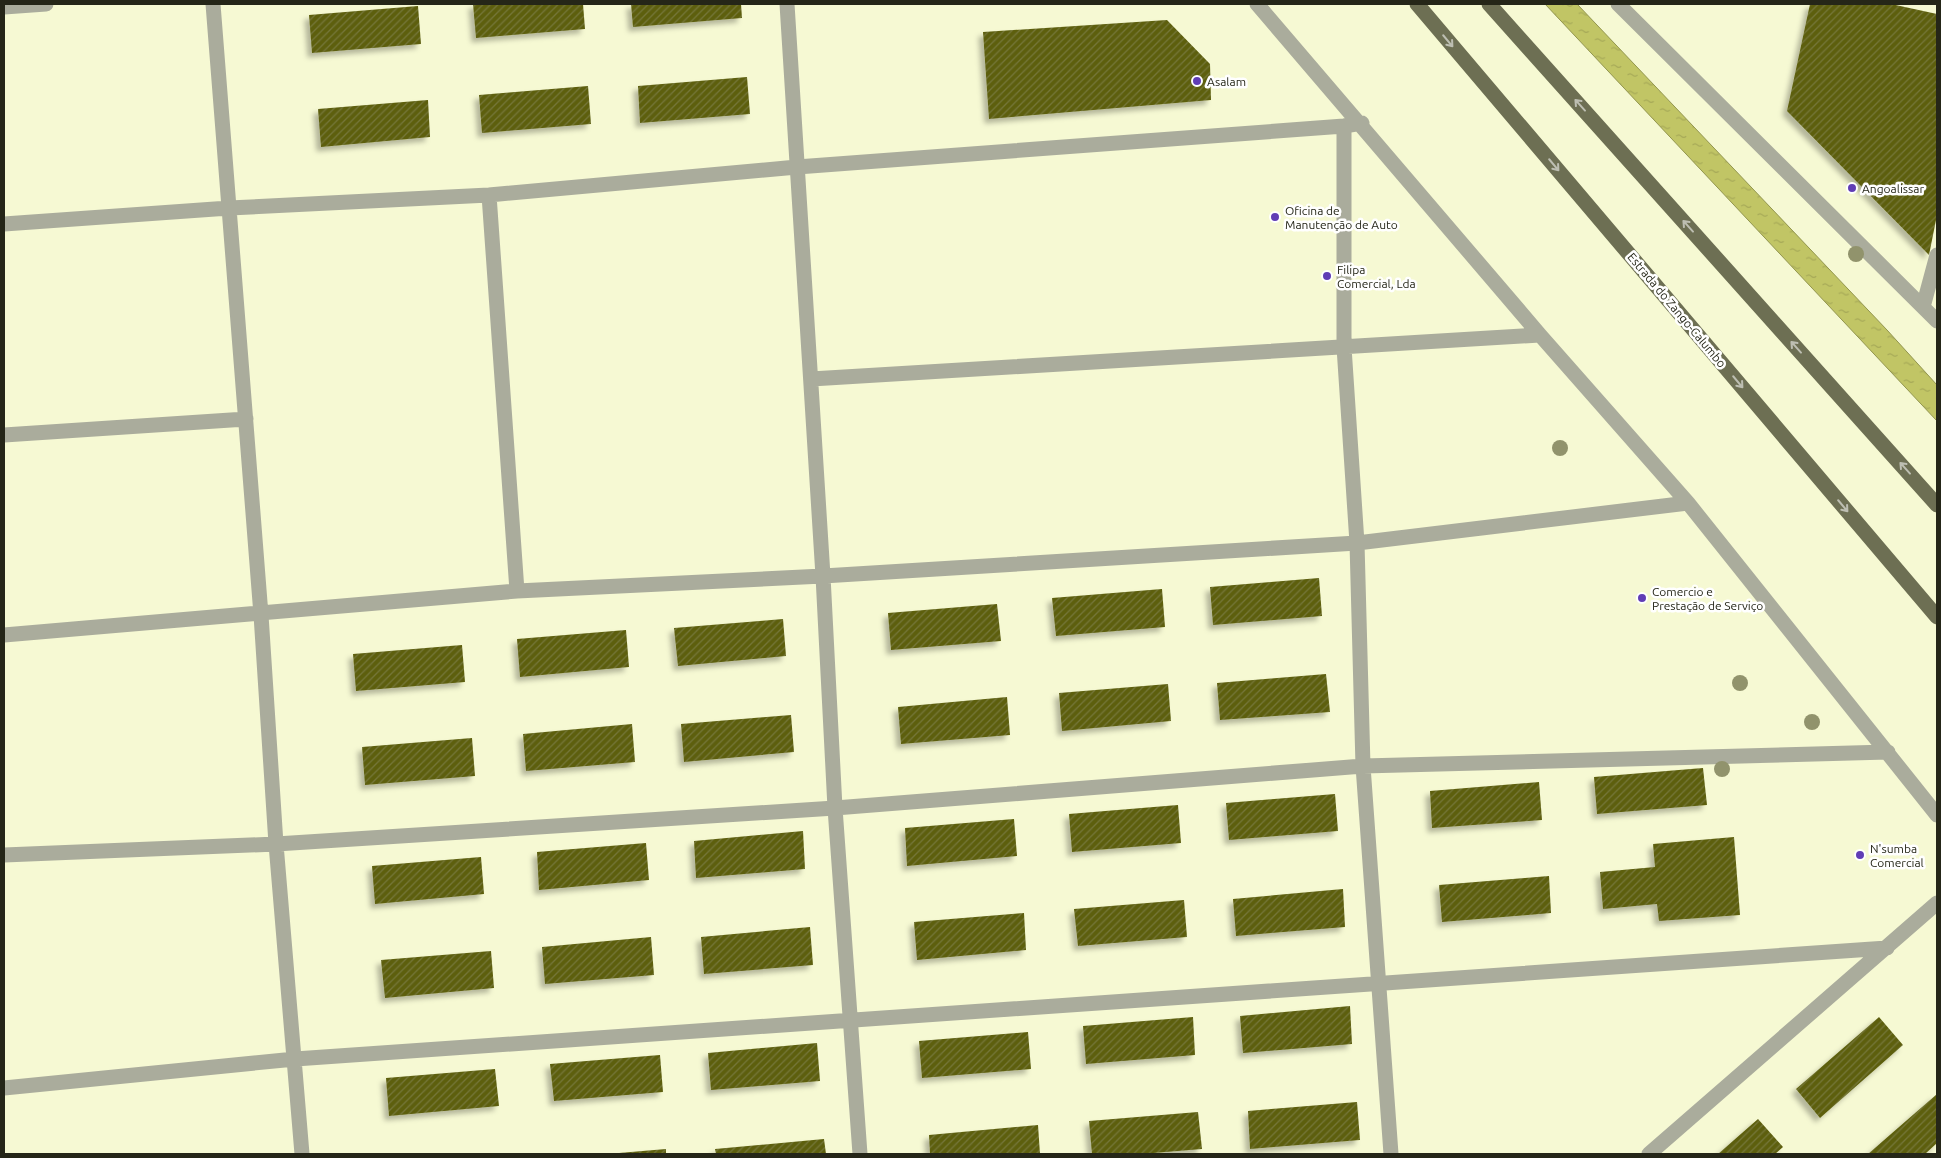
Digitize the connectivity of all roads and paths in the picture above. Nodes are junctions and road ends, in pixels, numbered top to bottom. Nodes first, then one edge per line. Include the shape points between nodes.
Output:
1 (46, 4) edge
2 (213, 4) edge
3 (787, 4) edge
4 (1257, 4) edge
5 (1417, 4) edge
6 (1489, 4) edge
7 (1618, 4) edge
8 (4, 7) edge
9 (1362, 123) junction
10 (1344, 126) junction
11 (797, 167) junction
12 (489, 195) junction
13 (229, 208) junction
14 (4, 224) edge
15 (1937, 255) edge
16 (1923, 307) junction
17 (1937, 321) edge
18 (1540, 334) junction
19 (1344, 347) junction
20 (811, 379) junction
21 (246, 419) junction
22 (4, 435) edge
23 (1688, 503) junction
24 (1937, 504) edge
25 (1357, 543) junction
26 (823, 576) junction
27 (517, 591) junction
28 (261, 615) junction
29 (1937, 617) edge
30 (4, 635) edge
31 (1888, 752) junction
32 (1363, 766) junction
33 (835, 808) junction
34 (1937, 815) edge
35 (276, 844) junction
36 (4, 855) edge
37 (1937, 903) edge
38 (1887, 948) junction
39 (1379, 984) junction
40 (852, 1020) junction
41 (295, 1059) junction
42 (4, 1088) edge
43 (302, 1154) edge
44 (860, 1154) edge
45 (1391, 1154) edge
46 (1649, 1154) edge

1 - 8 street
2 - 13 street
3 - 11 street
4 - 9 street
5 -> 29 main road, Estrada do Zango-Calumbo
24 -> 6 main road
7 - 16 street
9 - 10 street
9 - 18 street
10 - 11 street
10 - 19 street
11 - 12 street
11 - 20 street
12 - 13 street
12 - 27 street
13 - 14 street
13 - 21 street
15 - 16 street
16 - 17 street
18 - 19 street
18 - 23 street
19 - 20 street
19 - 25 street
20 - 26 street
21 - 22 street
21 - 28 street
23 - 25 street
23 - 31 street
25 - 26 street
25 - 32 street
26 - 27 street
26 - 33 street
27 - 28 street
28 - 30 street
28 - 35 street
31 - 32 street
31 - 34 street
32 - 33 street
32 - 39 street
33 - 35 street
33 - 40 street
35 - 36 street
35 - 41 street
37 - 38 street
38 - 39 street
38 - 46 street
39 - 40 street
39 - 45 street
40 - 41 street
40 - 44 street
41 - 42 street
41 - 43 street

